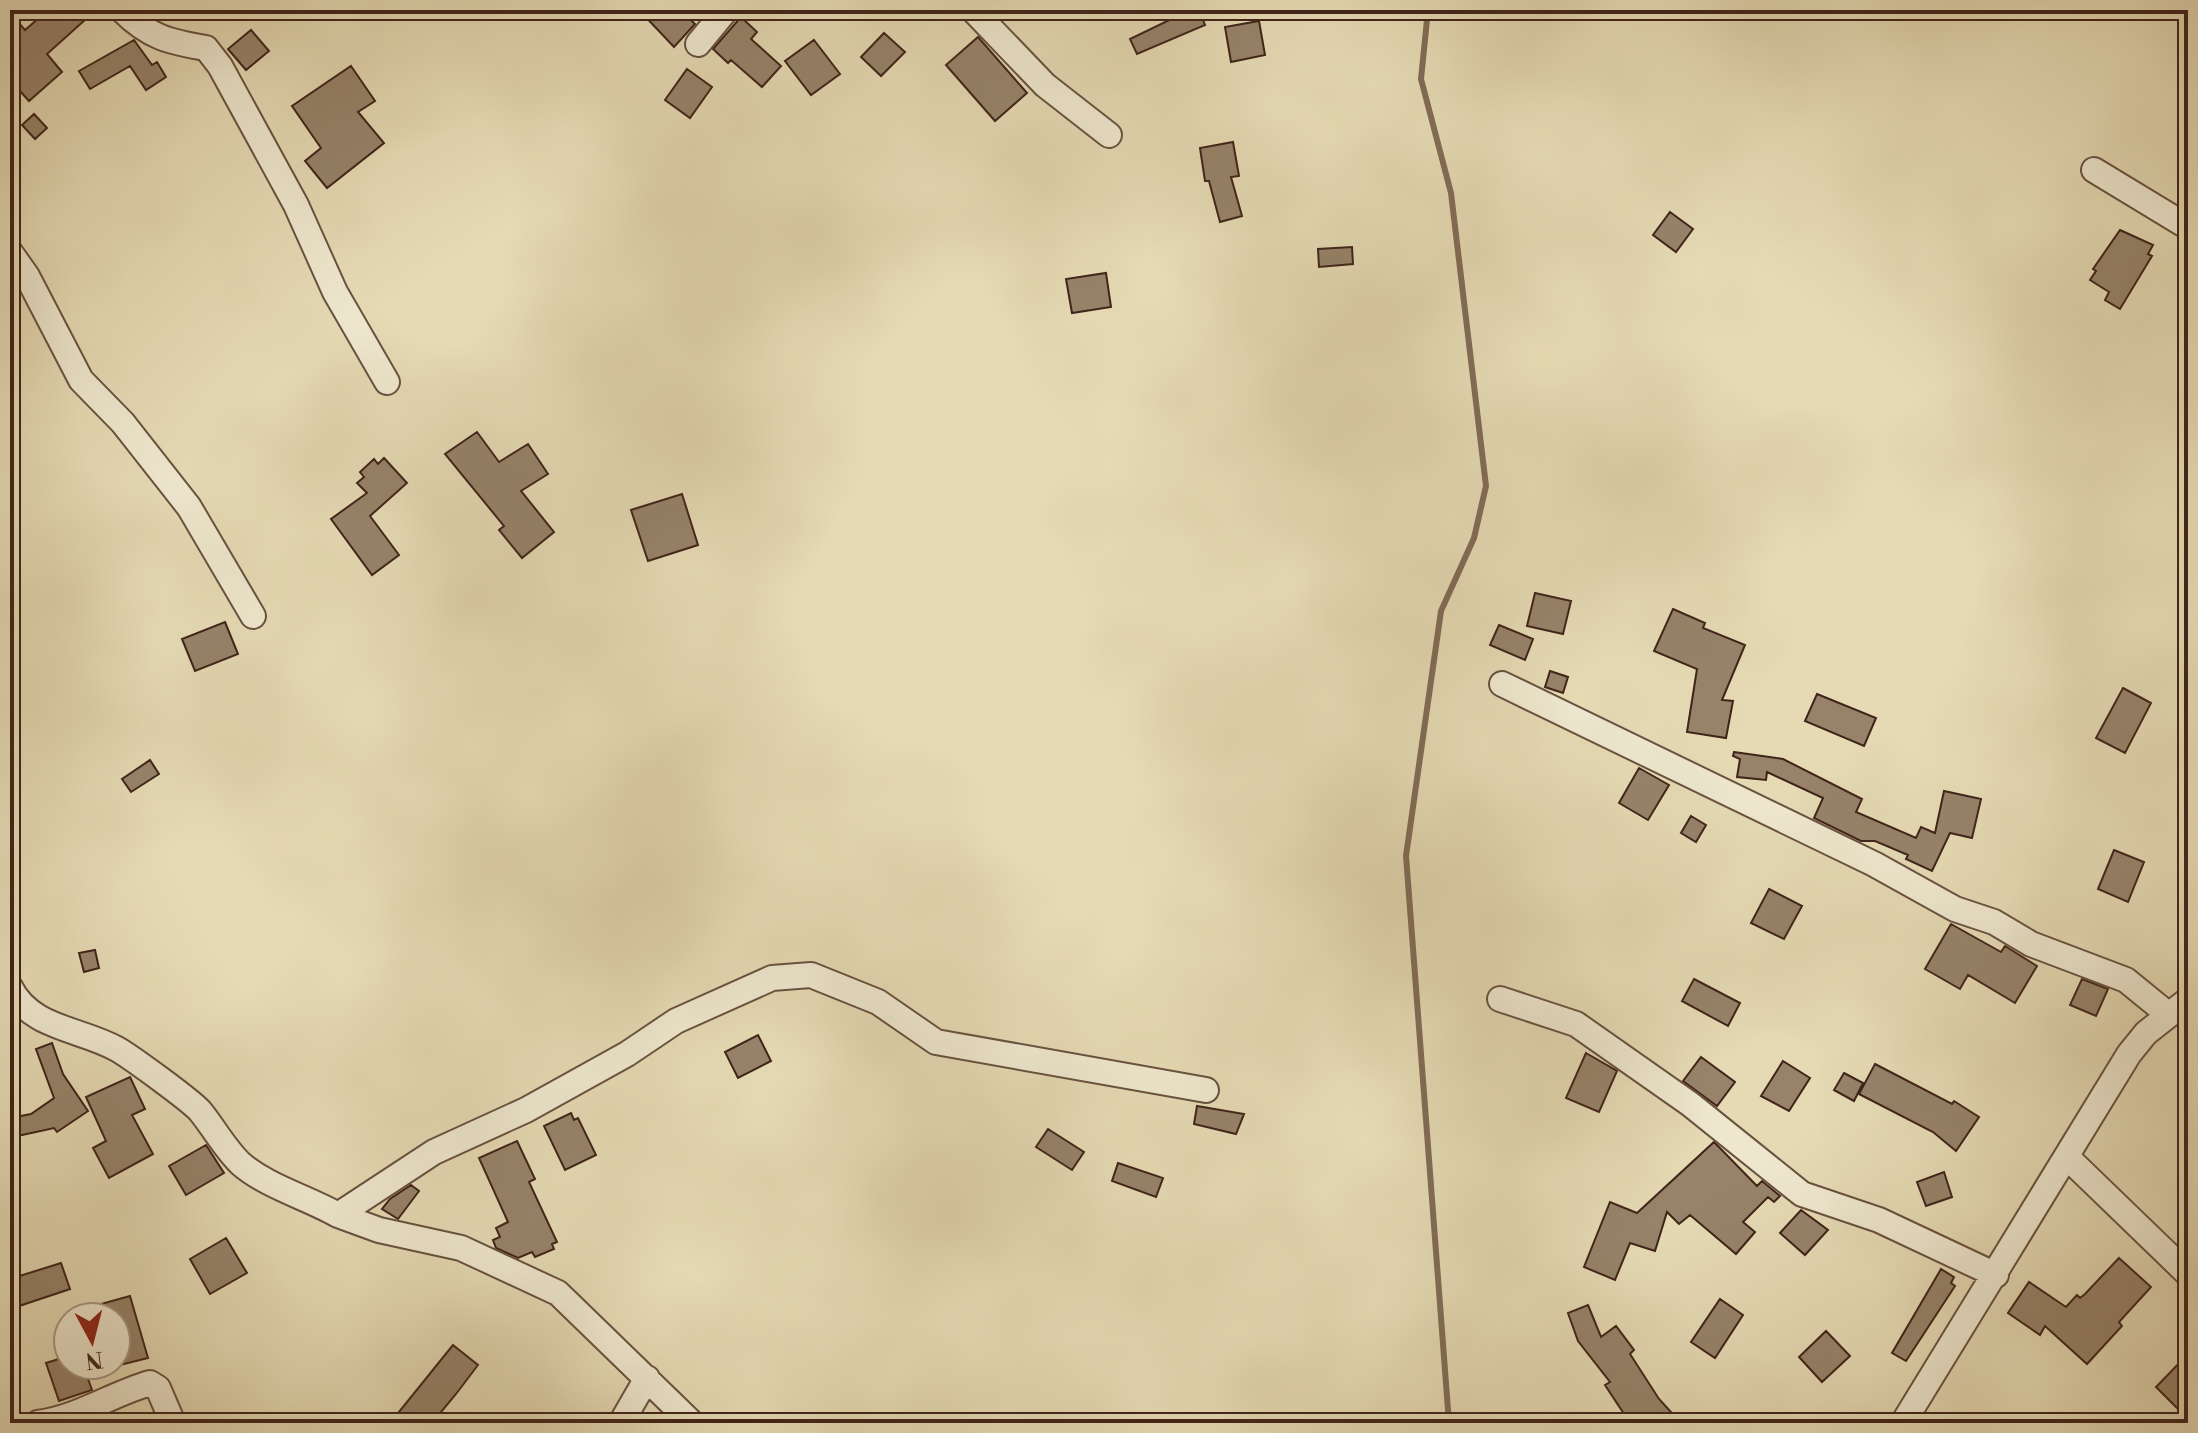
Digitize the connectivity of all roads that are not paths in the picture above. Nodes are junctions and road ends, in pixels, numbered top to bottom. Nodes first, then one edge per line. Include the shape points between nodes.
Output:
1 (122, 10) edge
2 (726, 10) edge
3 (973, 10) edge
4 (698, 44) dead end
5 (1109, 135) dead end
6 (2094, 170) dead end
7 (2188, 227) edge
8 (10, 252) edge
9 (387, 382) dead end
10 (253, 616) dead end
11 (1502, 684) dead end
12 (10, 987) edge
13 (1500, 999) dead end
14 (2188, 1000) edge
15 (2169, 1015) junction
16 (1206, 1090) dead end
17 (2068, 1158) junction
18 (338, 1215) junction
19 (2188, 1274) edge
20 (1996, 1275) junction
21 (647, 1378) junction
22 (38, 1423) edge
23 (173, 1423) edge
24 (621, 1423) edge
25 (692, 1423) edge
26 (1903, 1423) edge

1 - 9 street via 142,30 206,48 220,66
2 - 4 street
3 - 5 street via 1045,85
6 - 7 street
8 - 10 street via 81,380 123,423 189,507
11 - 15 street via 1874,864 1955,909 2126,980
12 - 18 street via 19,1004 36,1017 122,1052 197,1108 239,1162 262,1180
13 - 20 street via 1576,1024 1690,1104 1802,1194 1879,1220
14 - 15 street
15 - 17 street via 2129,1054
16 - 18 street via 936,1042 878,1002 811,975 772,978 676,1021 526,1110 434,1152
17 - 19 street
17 - 20 street
18 - 21 street via 461,1248 558,1293
20 - 26 street
21 - 24 street
21 - 25 street
22 - 23 street via 59,1421 150,1383 158,1388

